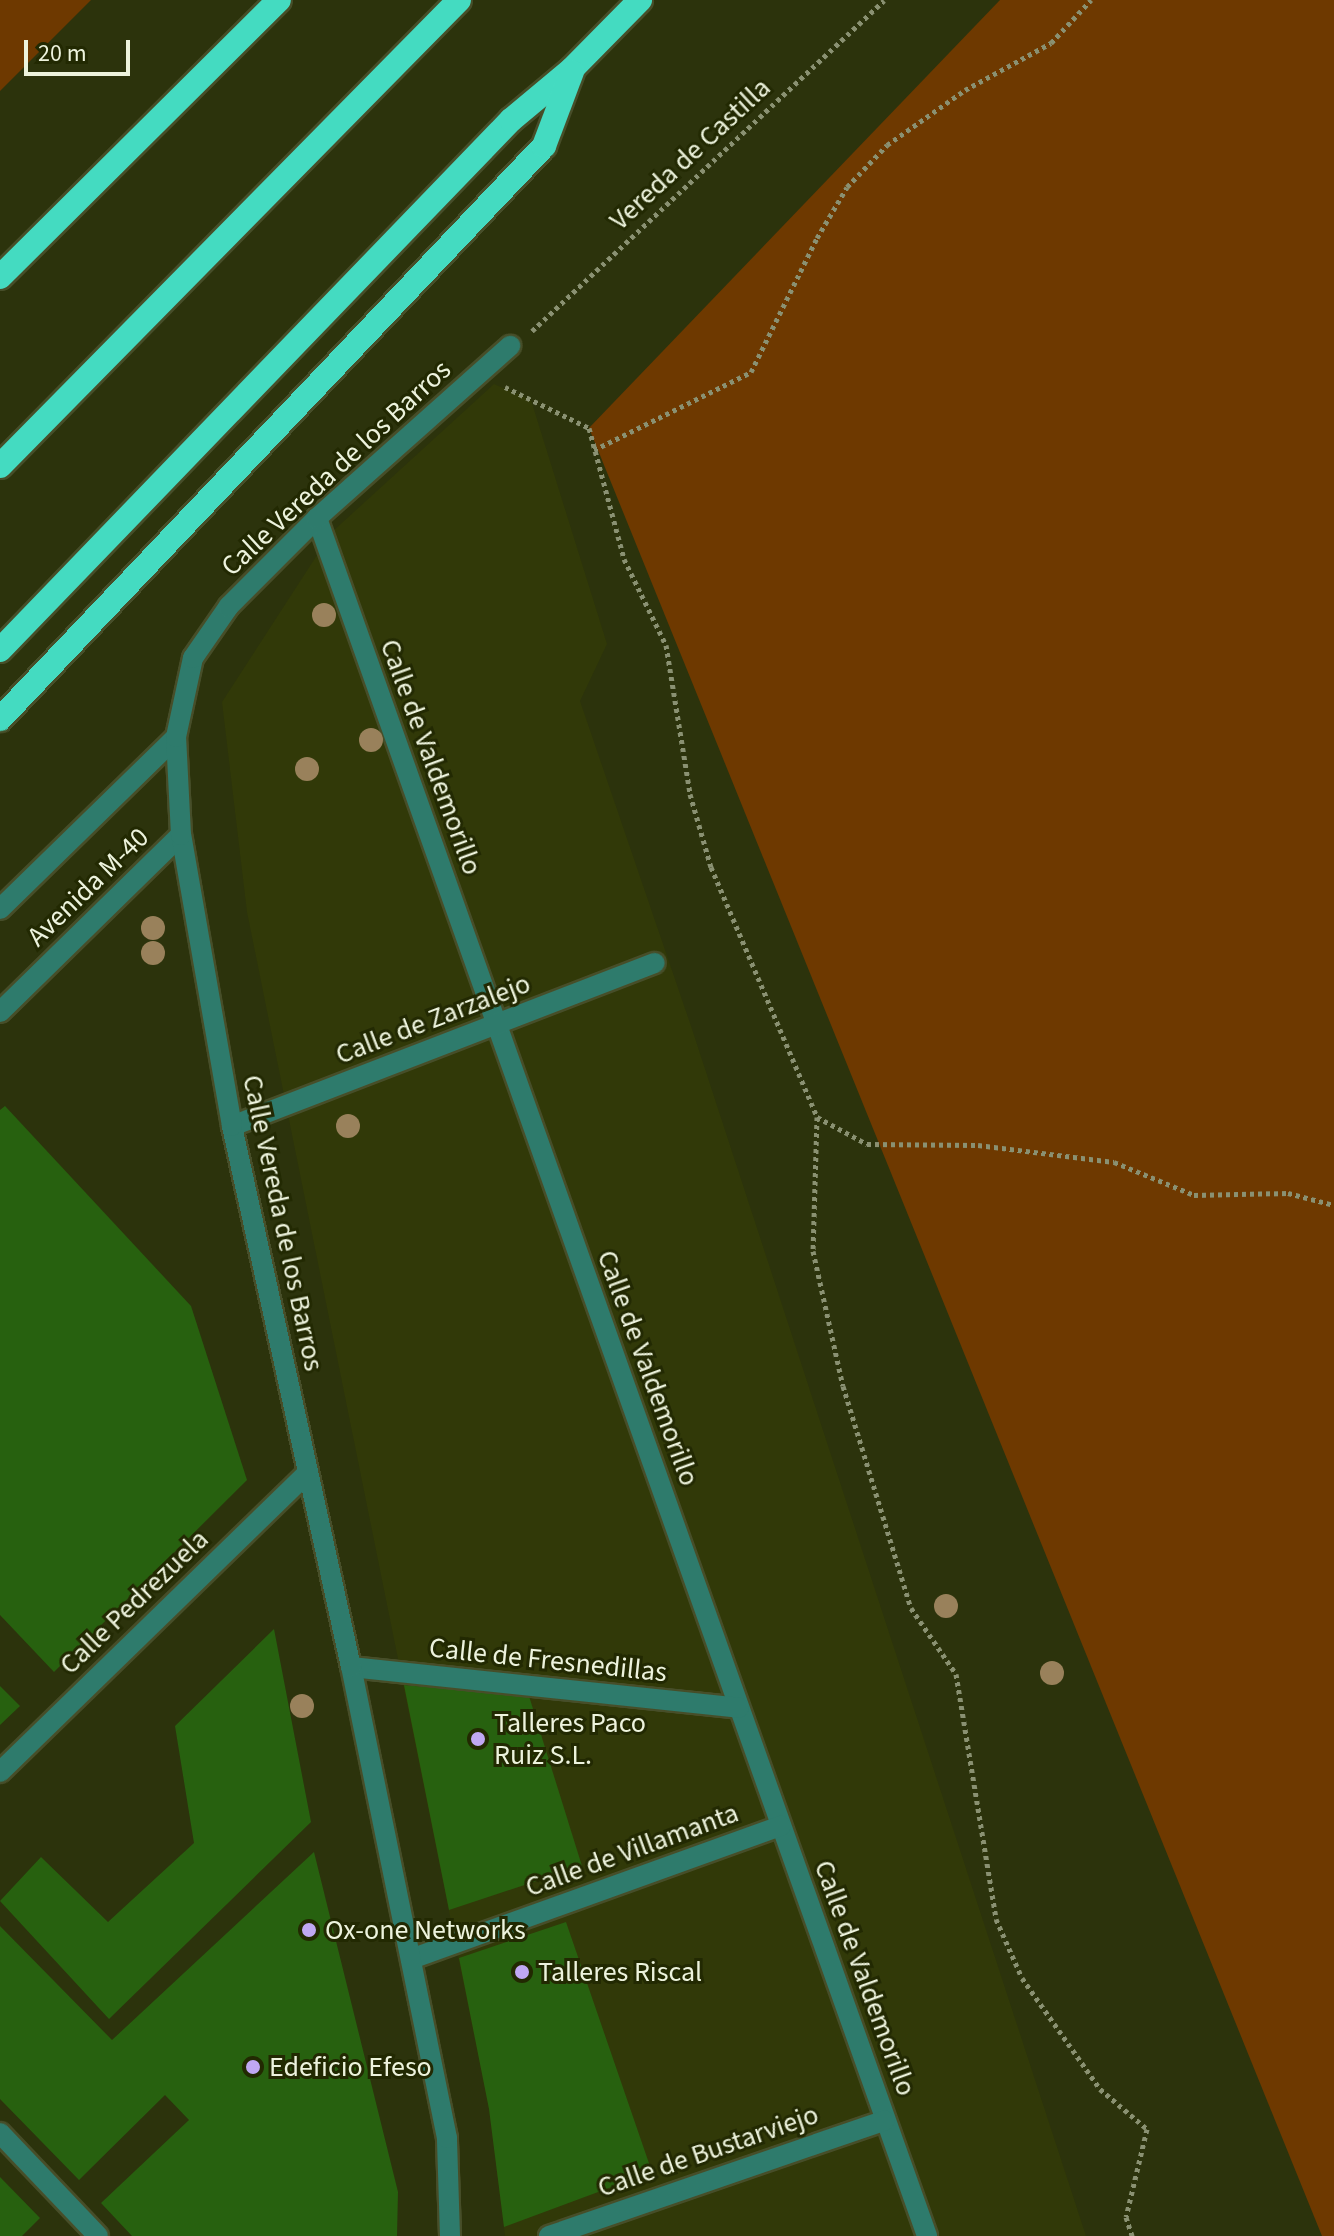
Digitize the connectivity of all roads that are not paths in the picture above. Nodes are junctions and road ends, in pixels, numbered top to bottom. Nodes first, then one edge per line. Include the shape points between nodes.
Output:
1 (279, 0) edge
2 (459, 0) edge
3 (640, 0) edge
4 (572, 69) junction
5 (0, 277) edge
6 (517, 342) road end
7 (0, 466) edge
8 (317, 518) junction
9 (0, 650) edge
10 (0, 719) edge
11 (176, 737) junction
12 (181, 835) junction
13 (0, 909) edge
14 (655, 963) dead end
15 (0, 1012) edge
16 (497, 1024) junction
17 (232, 1126) junction
18 (308, 1473) junction
19 (351, 1667) junction
20 (739, 1708) junction
21 (0, 1772) edge
22 (781, 1826) junction
23 (411, 1959) junction
24 (885, 2120) junction
25 (0, 2133) edge
26 (98, 2236) edge
27 (450, 2236) edge
28 (549, 2236) edge
29 (927, 2236) edge

1 - 5 highway
2 - 7 highway
3 - 4 highway
4 - 9 highway via 511,120
4 - 10 highway via 544,146
6 - 8 street, Calle Vereda de los Barros
8 - 11 street, Calle Vereda de los Barros via 229,606 193,658
8 - 16 street, Calle de Valdemorillo
11 - 12 street, Calle Vereda de los Barros
11 - 13 street, Avenida M-40
12 - 15 street, Avenida M-40
12 - 17 street, Calle Vereda de los Barros
14 - 16 street, Calle de Zarzalejo
16 - 17 street, Calle de Zarzalejo
16 - 20 street, Calle de Valdemorillo
17 - 18 street, Calle Vereda de los Barros
18 - 19 street, Calle Vereda de los Barros
18 - 21 street, Calle Pedrezuela
19 - 20 street, Calle de Fresnedillas
19 - 23 street, Calle Vereda de los Barros
20 - 22 street, Calle de Valdemorillo
22 - 23 street, Calle de Villamanta
22 - 24 street, Calle de Valdemorillo
23 - 27 street, Calle Vereda de los Barros via 447,2138
24 - 28 street, Calle de Bustarviejo
24 - 29 street, Calle de Valdemorillo
25 - 26 street

